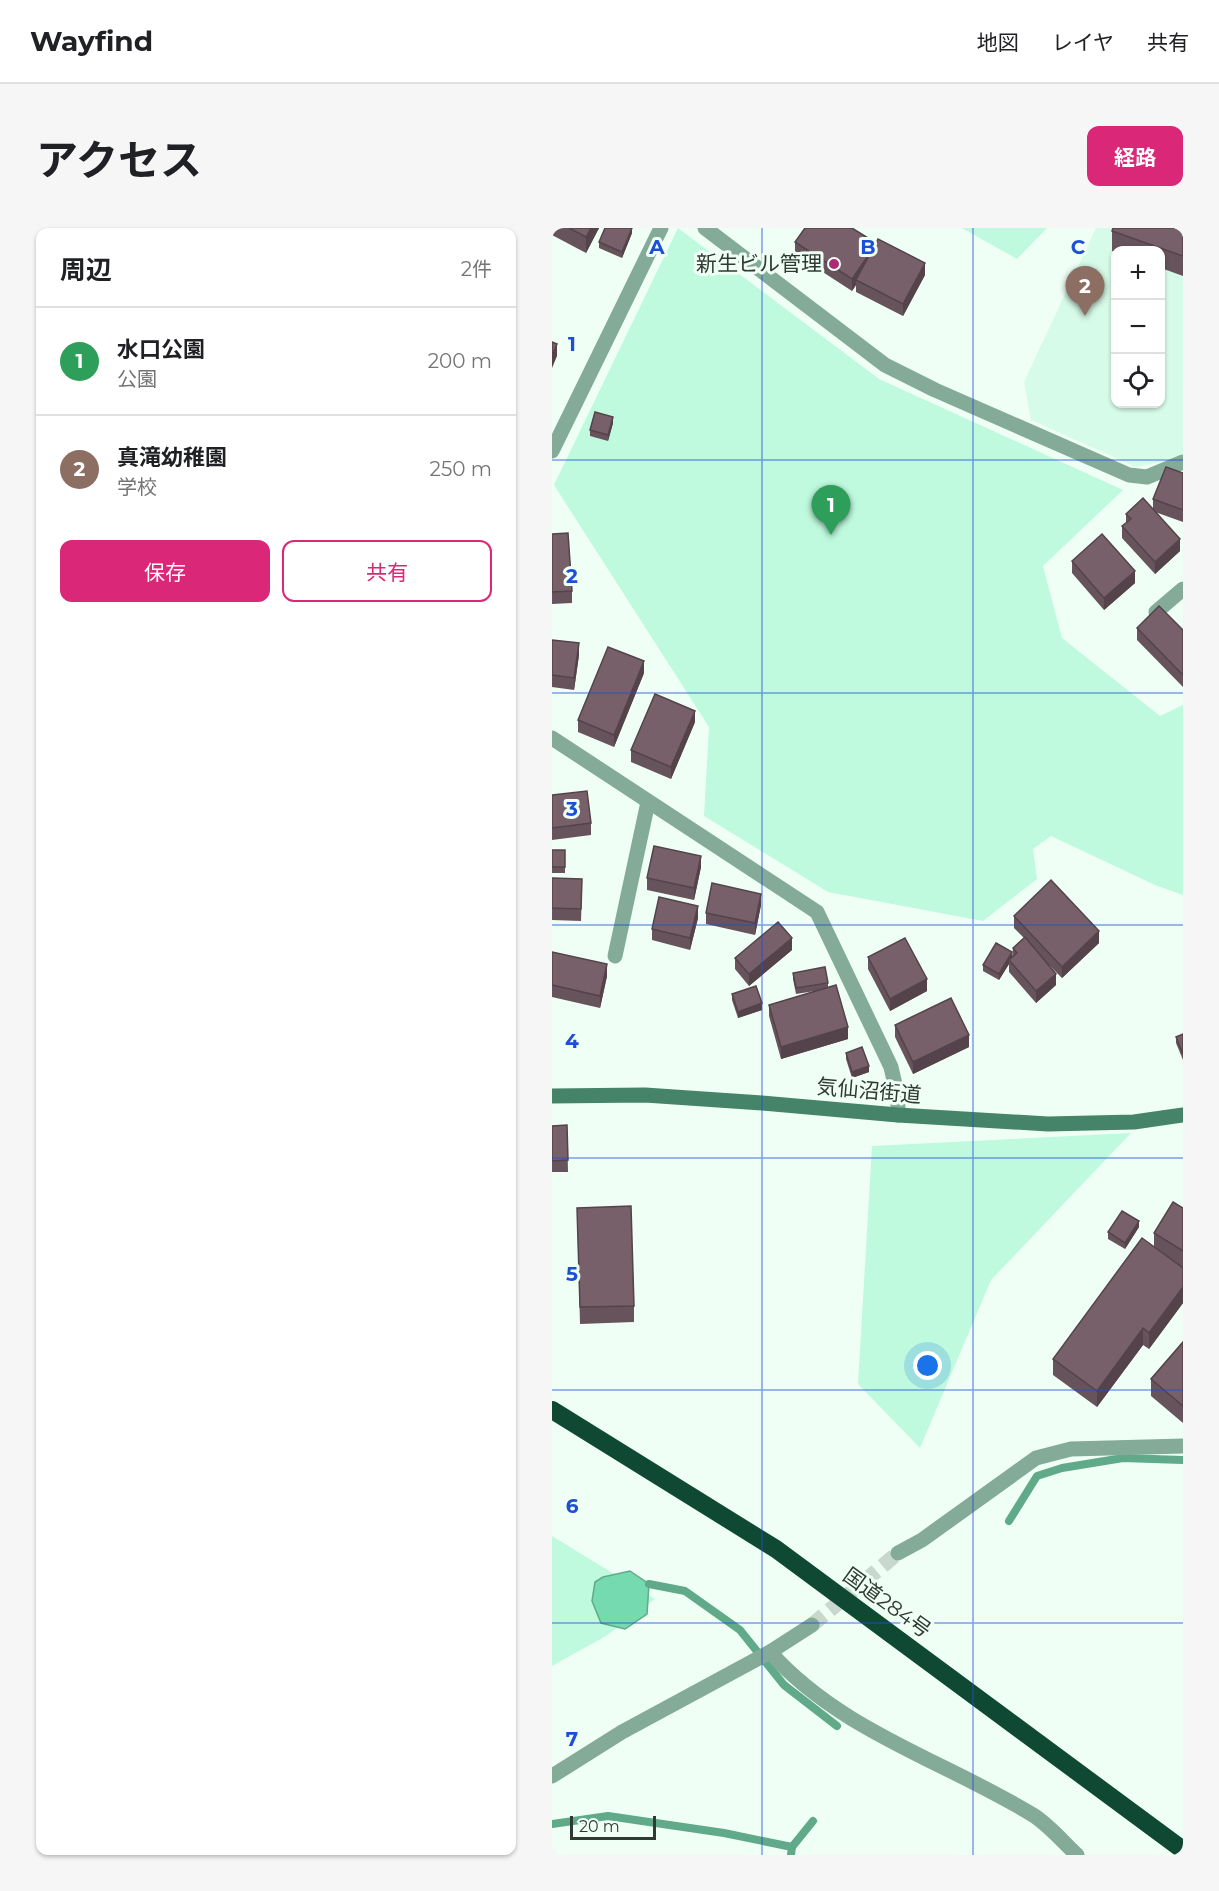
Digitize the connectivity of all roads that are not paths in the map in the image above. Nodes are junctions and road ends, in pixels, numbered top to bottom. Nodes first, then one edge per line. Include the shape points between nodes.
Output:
1 (661, 228) edge
2 (705, 228) edge
3 (552, 451) edge
4 (1183, 462) edge
5 (1183, 589) edge
6 (1156, 612) edge
7 (552, 738) edge
8 (648, 802) junction
9 (615, 956) dead end
10 (552, 1096) edge
11 (1183, 1114) edge
12 (898, 1115) junction
13 (552, 1410) edge
14 (1183, 1446) edge
15 (898, 1553) tunnel mouth
16 (812, 1625) tunnel mouth
17 (770, 1652) junction
18 (552, 1776) edge
19 (1183, 1850) edge
20 (1077, 1855) edge

1 - 3 street
2 - 4 street via 885,365 935,390 1129,476 1147,477
5 - 6 street
7 - 8 street
8 - 9 street
8 - 12 street via 817,912 891,1067
10 - 12 street, 気仙沼街道 via 656,1096
11 - 12 street, 気仙沼街道 via 1134,1122 1048,1124
13 - 19 highway, 国道284号 via 776,1550
14 - 15 street via 1071,1449 1036,1458
16 - 17 street
17 - 18 street via 622,1732
17 - 20 street via 790,1675 842,1714 1035,1816

